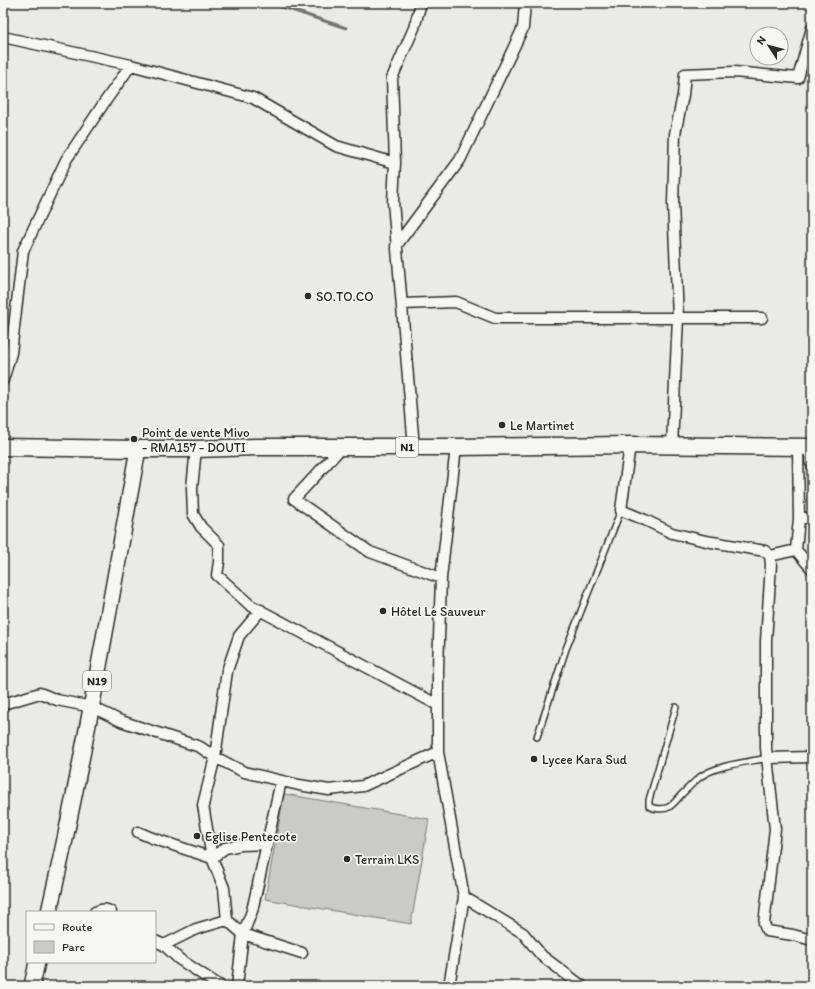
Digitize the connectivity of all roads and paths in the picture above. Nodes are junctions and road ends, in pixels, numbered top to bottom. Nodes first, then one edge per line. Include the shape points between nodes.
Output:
1 (421, 3) edge
2 (525, 3) edge
3 (812, 28) edge
4 (3, 37) edge
5 (131, 66) junction
6 (395, 163) junction
7 (396, 246) junction
8 (402, 304) junction
9 (678, 318) junction
10 (762, 318) dead end
11 (3, 380) edge
12 (630, 445) junction
13 (672, 445) junction
14 (343, 446) junction
15 (806, 446) edge
16 (3, 447) edge
17 (414, 447) junction
18 (456, 447) junction
19 (138, 449) junction
20 (196, 449) junction
21 (812, 468) edge
22 (621, 510) junction
23 (799, 518) junction
24 (812, 518) edge
25 (796, 550) junction
26 (770, 556) junction
27 (812, 569) edge
28 (441, 578) junction
29 (261, 610) junction
30 (3, 704) edge
31 (438, 705) junction
32 (92, 707) junction
33 (676, 707) dead end
34 (537, 737) dead end
35 (438, 752) junction
36 (215, 757) junction
37 (812, 757) edge
38 (768, 758) junction
39 (281, 781) junction
40 (138, 832) dead end
41 (266, 844) junction
42 (212, 858) junction
43 (464, 897) junction
44 (49, 911) edge
45 (97, 911) edge
46 (110, 911) edge
47 (227, 920) junction
48 (243, 934) junction
49 (812, 940) edge
50 (159, 943) edge
51 (302, 953) dead end
52 (37, 963) edge
53 (32, 986) edge
54 (220, 986) edge
55 (237, 986) edge
56 (449, 986) edge
57 (582, 986) edge

1 - 6 street via 414,28 392,78
2 - 7 street via 523,28 460,160
3 - 9 street via 798,78 734,72 685,74 675,134 673,204
4 - 5 street
5 - 6 street via 253,98 336,146
5 - 11 street via 66,160 23,251 11,353
6 - 7 street via 392,202
7 - 8 street
8 - 9 street via 456,302 495,318
8 - 17 street
9 - 10 street
9 - 13 street
12 - 13 highway, N1
12 - 18 highway, N1
12 - 22 street
13 - 15 highway, N1
14 - 17 highway, N1
14 - 20 highway, N1
14 - 28 street via 294,500 370,552
15 - 21 lane via 808,463
15 - 23 street
16 - 19 highway, N1
17 - 18 highway, N1
18 - 28 street
19 - 20 highway, N1
19 - 32 main road, N19
20 - 29 street via 192,488 193,514 201,527 219,545 217,575 250,605
22 - 26 street via 672,534 765,551
22 - 34 lane via 566,650
23 - 24 street
23 - 25 street
25 - 26 street
25 - 27 street
26 - 38 street via 766,648
28 - 31 street
29 - 31 street
29 - 36 street via 239,636 227,670
30 - 32 street via 40,693 57,700
31 - 35 street
32 - 36 street via 121,721 200,747
32 - 44 main road, N19
33 - 38 lane via 648,806 666,808 701,776 734,764
35 - 39 street via 362,786 329,790
35 - 43 street
36 - 39 street via 244,772
36 - 42 street via 202,805
37 - 38 street
38 - 49 street via 775,829 764,924 767,931 793,934
39 - 41 street
40 - 42 street
41 - 42 street via 225,848
41 - 48 street via 252,911
42 - 47 street via 224,888
43 - 56 street
43 - 57 street via 523,933 542,956
45 - 46 street
47 - 48 street
47 - 50 street
48 - 51 street
48 - 55 street
50 - 54 street
52 - 53 main road

